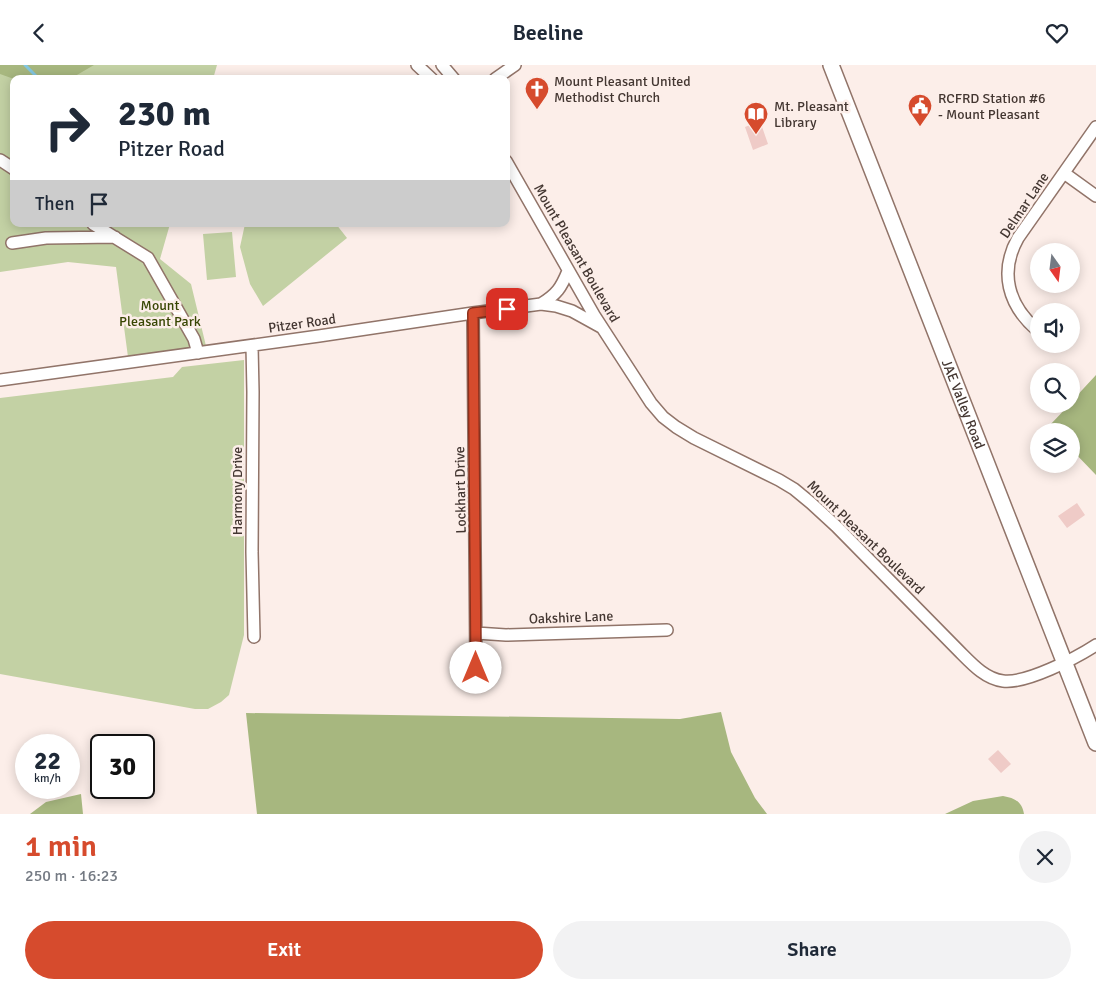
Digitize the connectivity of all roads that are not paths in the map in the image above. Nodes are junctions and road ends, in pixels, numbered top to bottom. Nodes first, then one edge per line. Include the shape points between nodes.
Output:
1 (417, 65) edge
2 (514, 65) edge
3 (831, 65) edge
4 (429, 75) edge
5 (500, 75) edge
6 (1096, 127) edge
7 (510, 168) edge
8 (1064, 173) junction
9 (1096, 196) edge
10 (98, 227) edge
11 (115, 237) junction
12 (12, 243) dead end
13 (568, 271) junction
14 (541, 304) junction
15 (473, 313) junction
16 (1030, 324) edge
17 (603, 328) junction
18 (252, 346) junction
19 (198, 353) junction
20 (0, 380) edge
21 (667, 630) dead end
22 (476, 633) junction
23 (254, 637) dead end
24 (1096, 645) edge
25 (1065, 662) junction
26 (476, 668) dead end
27 (1096, 743) edge

1 - 4 street
2 - 5 street
3 - 25 main road, JAE Valley Road
6 - 8 street, Delmar Lane
7 - 13 street, Mount Pleasant Boulevard
8 - 9 street
8 - 16 street, Delmar Lane via 1018,238 1010,256 1010,291 1020,313
10 - 11 street
11 - 12 street via 46,238
11 - 19 street via 148,258 194,339
13 - 14 street via 553,297
13 - 17 street, Mount Pleasant Boulevard
14 - 15 street, Pitzer Road
14 - 17 street, Pitzer Road via 572,311
15 - 18 street, Pitzer Road
15 - 22 street, Lockhart Drive
17 - 25 street, Mount Pleasant Boulevard via 651,403 664,417 694,438 794,489 843,533 981,671 993,678 1014,681
18 - 19 street, Pitzer Road
18 - 23 street, Harmony Drive
19 - 20 street, Pitzer Road
21 - 22 street, Oakshire Lane
22 - 26 street, Lockhart Drive
24 - 25 street, Mount Pleasant Boulevard
25 - 27 main road, JAE Valley Road

